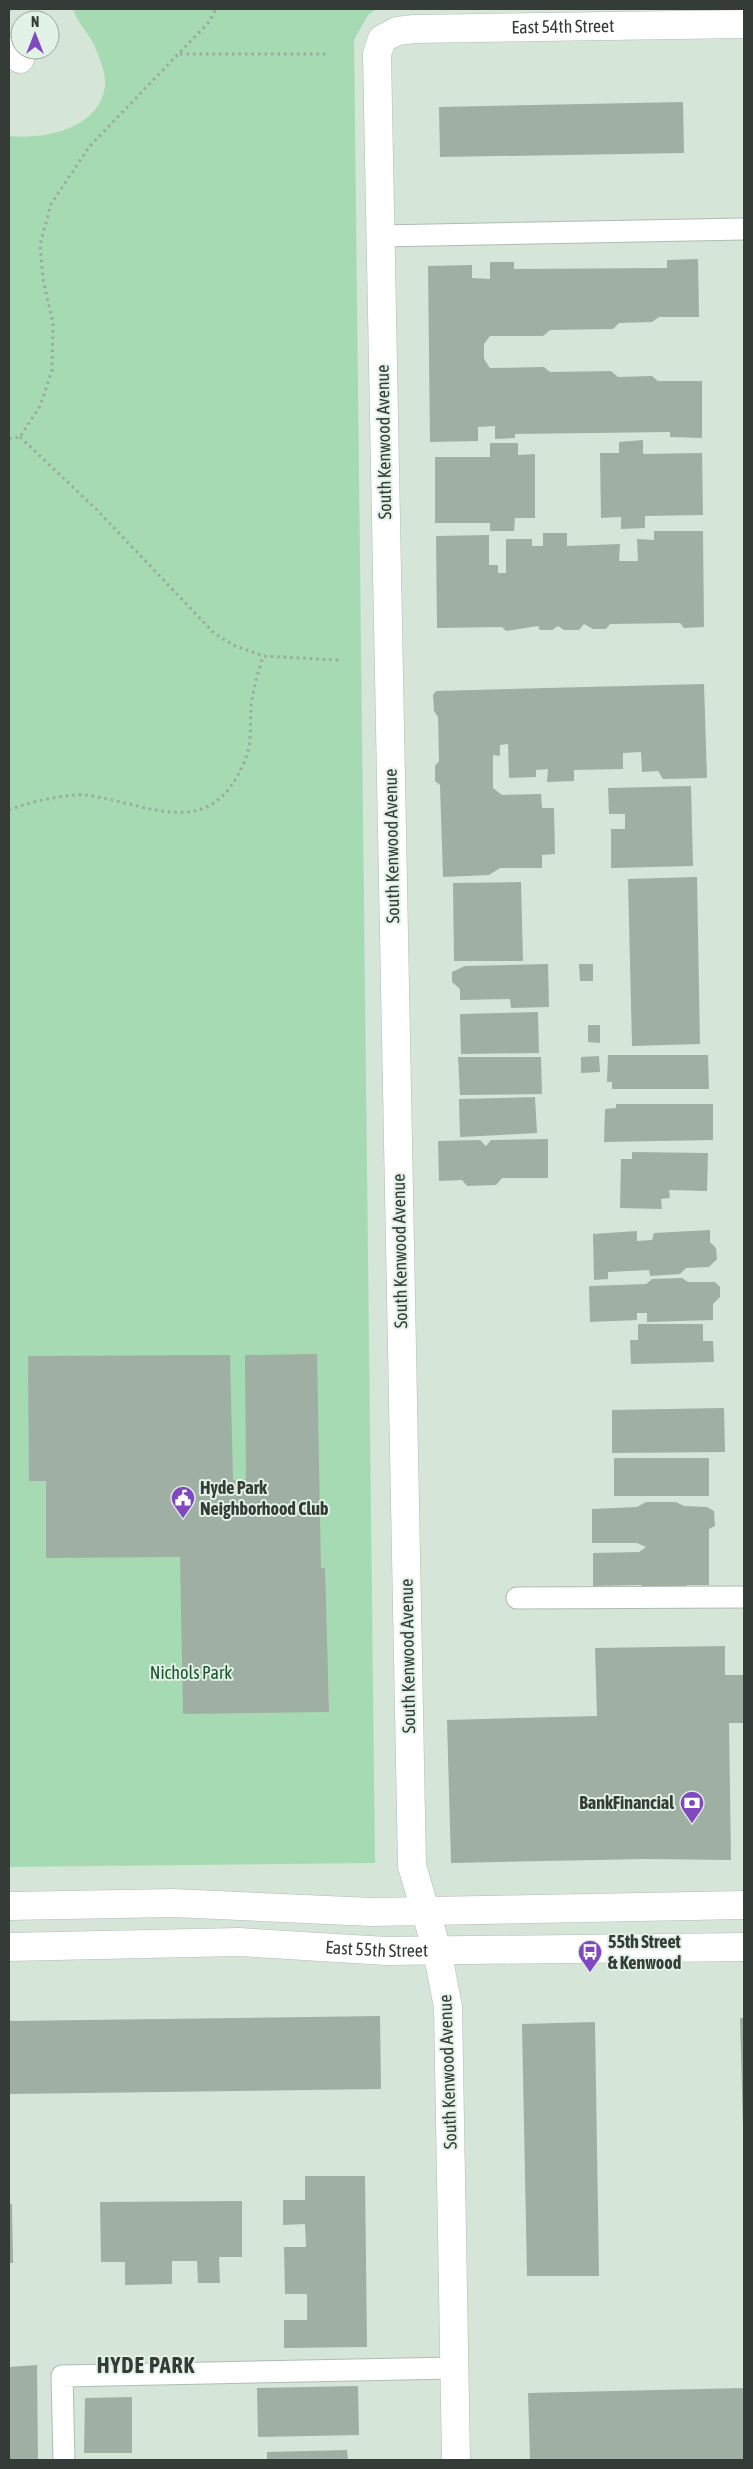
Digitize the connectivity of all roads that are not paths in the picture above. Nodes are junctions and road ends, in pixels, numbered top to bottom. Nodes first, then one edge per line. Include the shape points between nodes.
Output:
1 (744, 24) edge
2 (382, 39) joint
3 (744, 229) edge
4 (380, 236) junction
5 (744, 1597) edge
6 (517, 1598) dead end
7 (744, 1905) edge
8 (9, 1906) edge
9 (425, 1910) junction
10 (9, 1947) edge
11 (744, 1947) edge
12 (437, 1950) junction
13 (454, 2368) junction
14 (64, 2460) edge
15 (456, 2460) edge

1 - 2 street, East 54th Street via 414,30 397,32
2 - 4 street, South Kenwood Avenue via 377,54
3 - 4 lane
4 - 9 street, South Kenwood Avenue via 412,1866
5 - 6 lane
7 - 9 street, East 55th Street
8 - 9 street, East 55th Street via 173,1903 372,1912
9 - 12 street, South Kenwood Avenue
10 - 12 street, East 55th Street via 239,1942 386,1951
11 - 12 street, East 55th Street
12 - 13 street, South Kenwood Avenue via 448,2007
13 - 14 lane via 62,2376
13 - 15 street, South Kenwood Avenue

